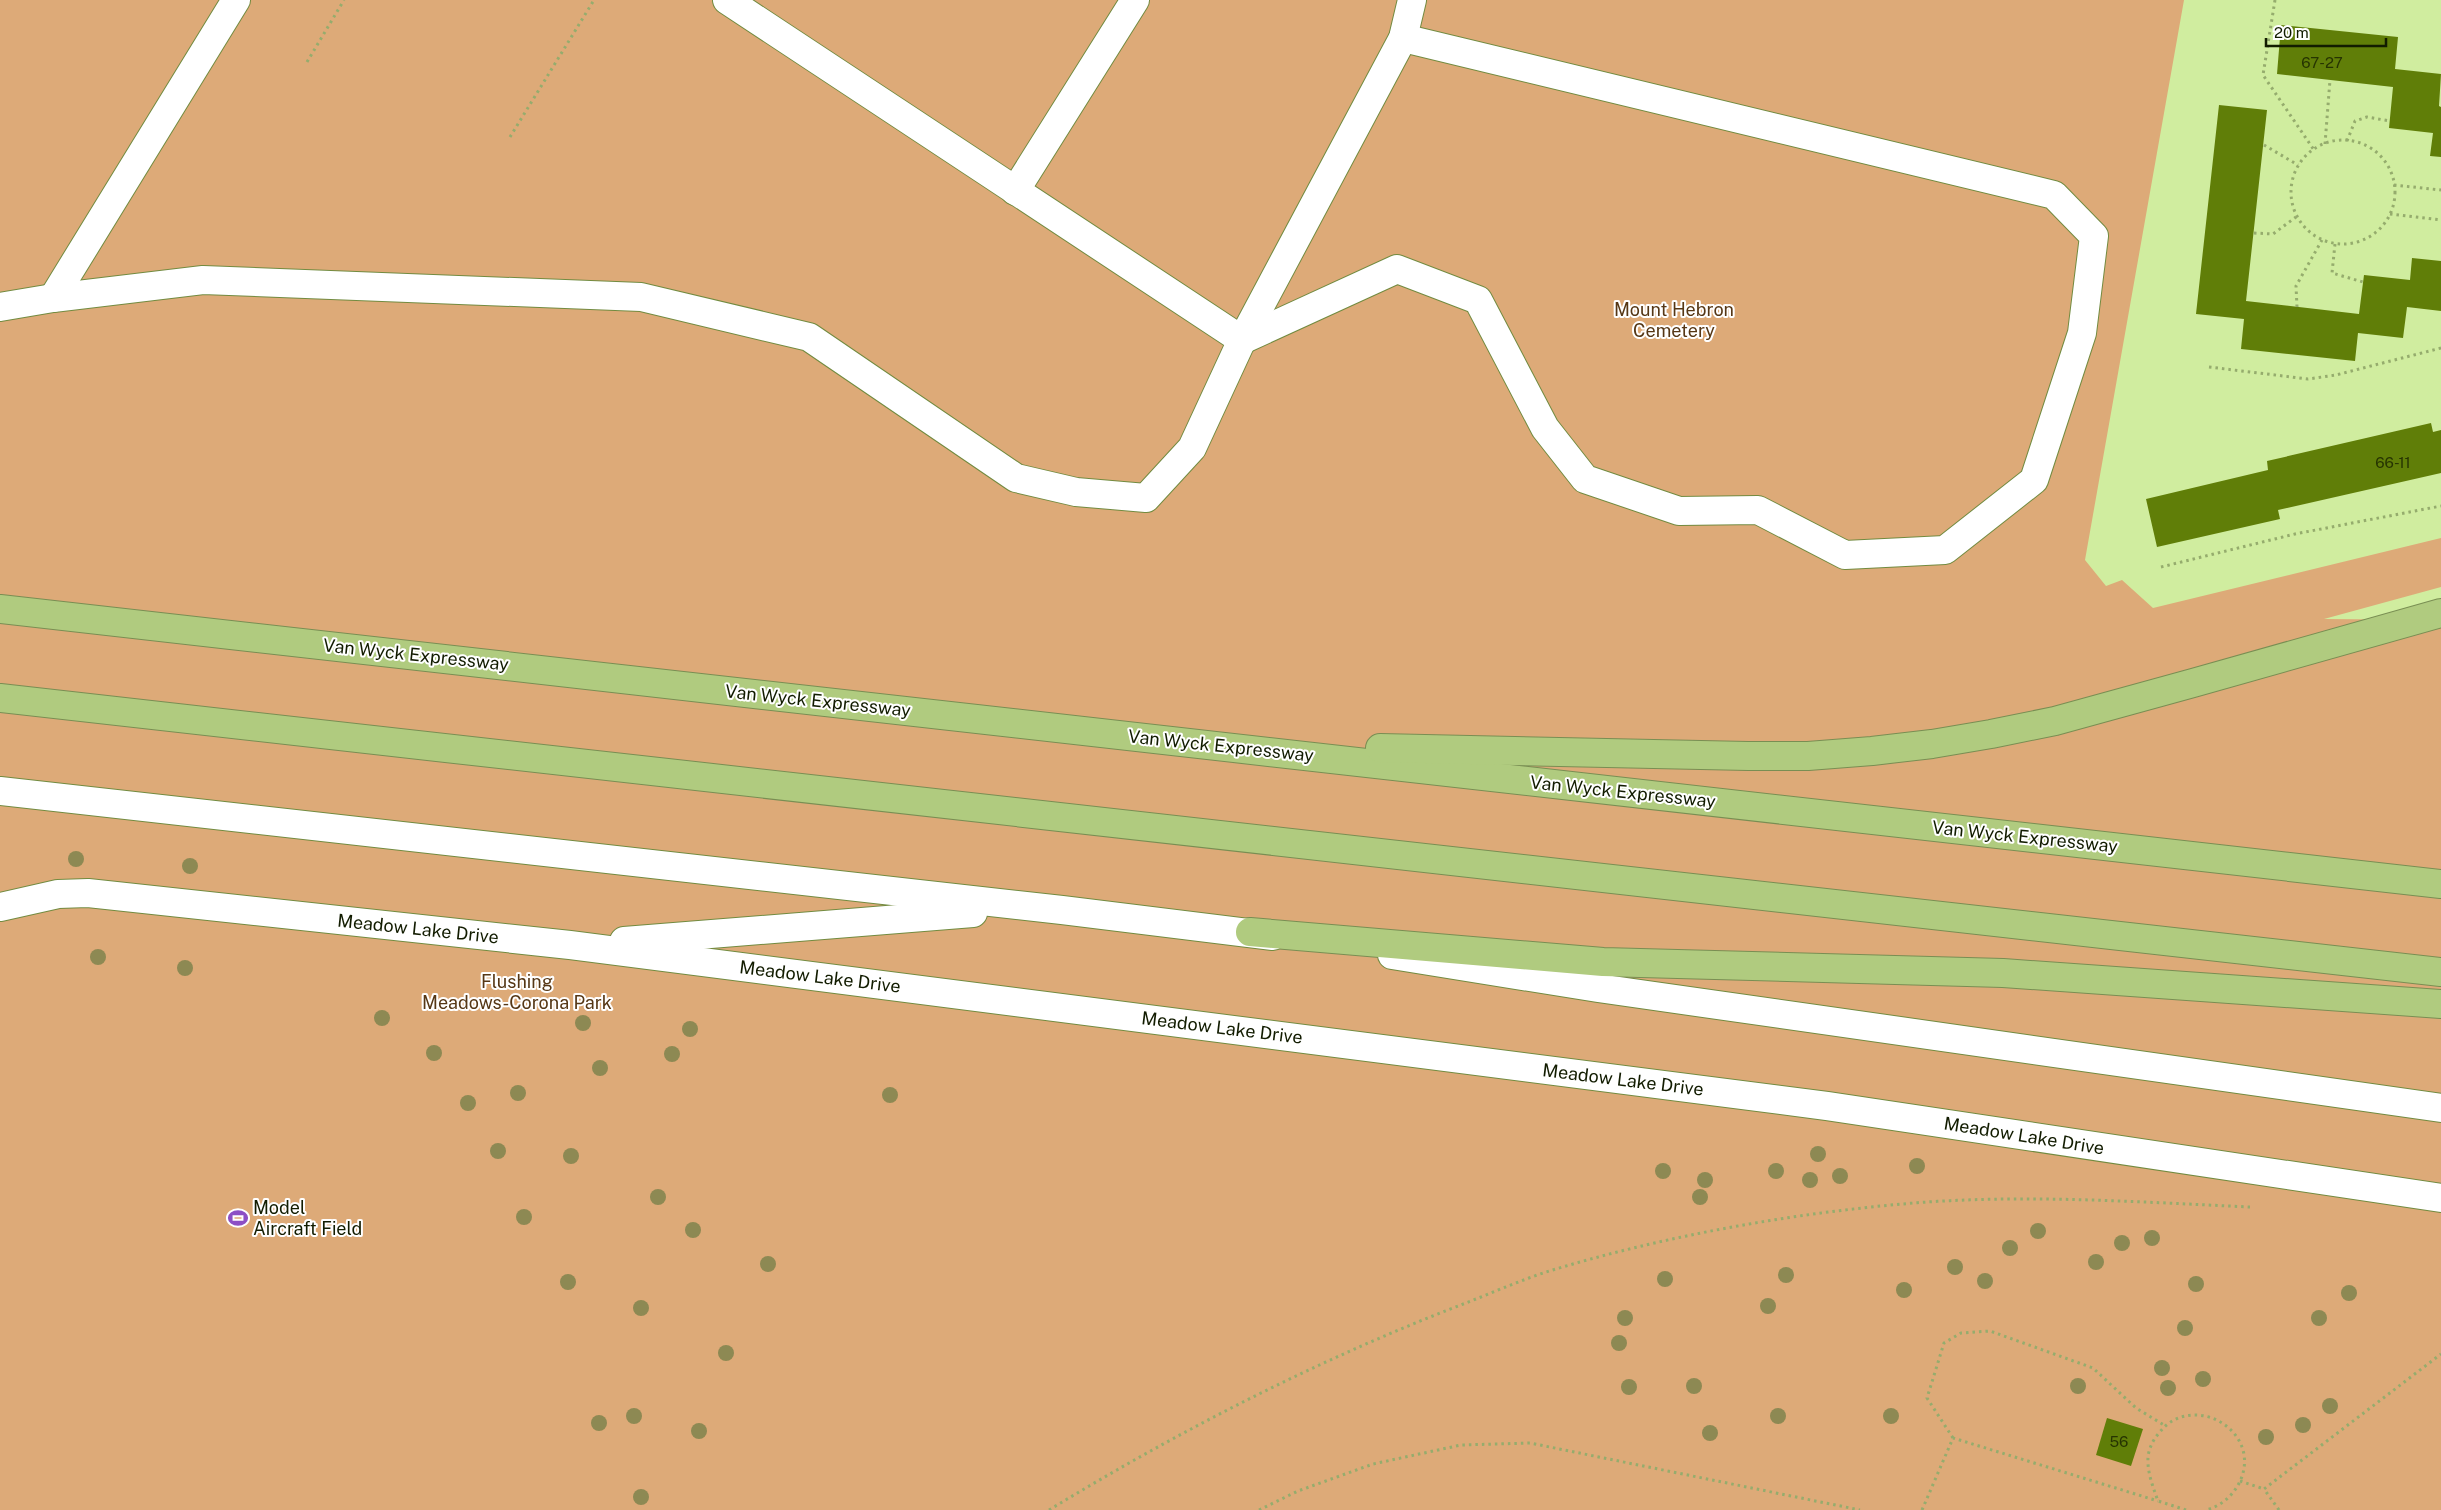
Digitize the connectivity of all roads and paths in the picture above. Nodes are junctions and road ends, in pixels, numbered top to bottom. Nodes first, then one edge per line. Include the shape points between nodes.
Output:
1 (236, 0) edge
2 (344, 0) edge
3 (594, 0) edge
4 (727, 0) edge
5 (1134, 0) edge
6 (1412, 0) edge
7 (2274, 0) edge
8 (761, 9) edge
9 (1403, 38) junction
10 (307, 62) dead end
11 (2330, 80) dead end
12 (2390, 120) dead end
13 (510, 137) dead end
14 (2347, 141) junction
15 (2325, 144) junction
16 (2264, 145) dead end
17 (2314, 150) junction
18 (2298, 165) junction
19 (2394, 185) junction
20 (2441, 190) edge
21 (1015, 191) junction
22 (2390, 214) junction
23 (2296, 216) junction
24 (2441, 220) edge
25 (2254, 233) dead end
26 (2322, 240) junction
27 (2335, 244) junction
28 (2363, 282) dead end
29 (53, 298) junction
30 (2297, 307) dead end
31 (0, 308) edge
32 (1242, 340) junction
33 (2441, 348) edge
34 (2209, 367) dead end
35 (2441, 506) edge
36 (2161, 568) dead end
37 (0, 609) edge
38 (2441, 613) edge
39 (0, 698) edge
40 (1206, 745) junction
41 (0, 791) edge
42 (2441, 884) edge
43 (0, 908) edge
44 (1062, 910) junction
45 (1250, 932) junction
46 (570, 945) junction
47 (2441, 972) edge
48 (2441, 1004) edge
49 (2441, 1108) edge
50 (2441, 1198) edge
51 (2251, 1207) dead end
52 (2441, 1354) edge
53 (2164, 1425) junction
54 (1953, 1438) junction
55 (2240, 1481) junction
56 (2264, 1489) junction
57 (2158, 1501) junction
58 (1049, 1510) edge
59 (1259, 1510) edge
60 (1860, 1510) edge
61 (1922, 1510) edge
62 (2186, 1510) edge
63 (2205, 1510) edge
64 (2279, 1510) edge

1 - 29 street
2 - 10 path
3 - 13 path
4 - 8 street
5 - 21 street
6 - 9 street
7 - 17 path via 2263,75
8 - 21 street
9 - 32 street
9 - 32 street via 2054,195 2094,236 2082,333 2034,480 1945,550 1845,555 1758,510 1679,511 1585,479 1545,428 1478,300 1397,269
11 - 15 path
12 - 14 path via 2367,117 2355,121
14 - 15 path
14 - 19 path via 2369,147 2378,154 2386,163
15 - 17 path
16 - 18 path
17 - 18 path
18 - 23 path via 2291,190
19 - 20 path
19 - 22 path
21 - 32 street
22 - 24 path
22 - 27 path via 2381,228 2367,238 2351,244
23 - 25 path via 2273,234
23 - 26 path via 2303,226
26 - 27 path
26 - 30 path via 2296,286
27 - 28 path via 2332,273
29 - 31 street
29 - 32 street via 203,280 641,297 809,337 1016,478 1076,492 1146,498 1192,448
33 - 34 path via 2308,379
35 - 36 path via 2295,534
37 - 40 highway, Van Wyck Expressway
38 - 40 highway via 2055,721 1932,744 1872,751 1748,756
39 - 47 highway
40 - 42 highway, Van Wyck Expressway
41 - 44 street
43 - 46 street, Meadow Lake Drive via 58,894 88,893
44 - 45 street
44 - 46 street via 888,919
45 - 48 highway via 1603,962 2003,973
45 - 49 street via 1598,988
46 - 50 street, Meadow Lake Drive via 1827,1106
51 - 58 path via 2060,1198 1915,1203 1784,1217 1646,1246 1545,1273 1325,1361 1099,1480
52 - 56 path
53 - 54 path via 2136,1408 2094,1368 1990,1330 1961,1332 1944,1343 1927,1398
53 - 55 path via 2185,1415 2201,1414 2226,1424 2235,1433 2242,1449 2244,1458
53 - 57 path via 2153,1440 2148,1457 2150,1479
54 - 57 path
54 - 61 path
55 - 56 path
55 - 63 path via 2228,1499
56 - 64 path
57 - 62 path
59 - 60 path via 1298,1491 1373,1464 1461,1446 1530,1443

